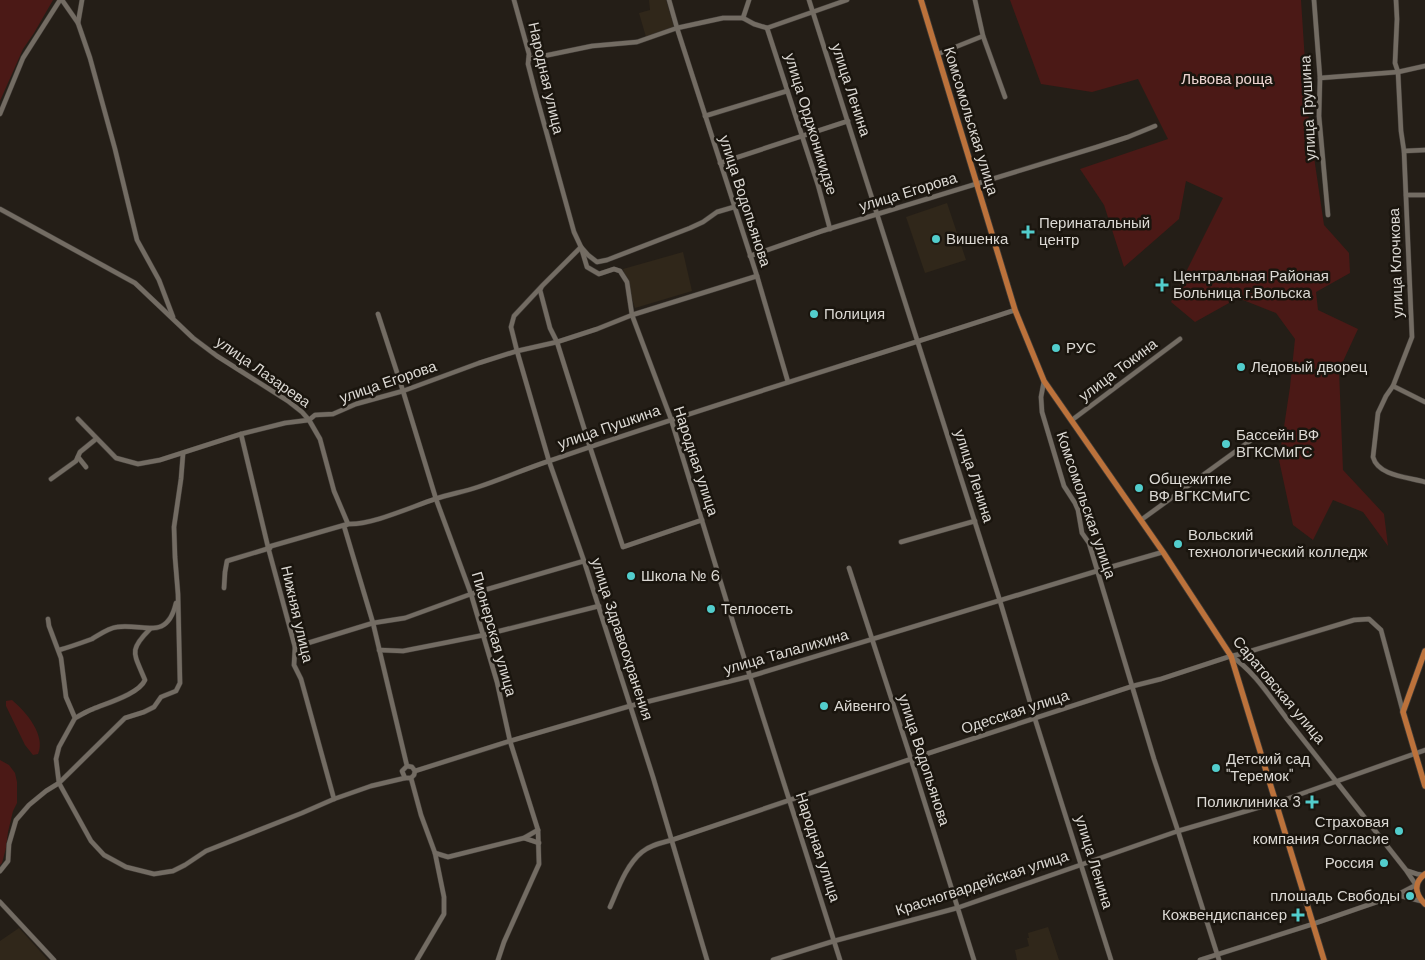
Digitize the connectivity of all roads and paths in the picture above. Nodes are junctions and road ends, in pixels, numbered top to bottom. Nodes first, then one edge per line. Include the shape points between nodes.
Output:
1 (61, 0) edge
2 (82, 0) edge
3 (514, 0) edge
4 (669, 0) edge
5 (749, 0) edge
6 (809, 0) edge
7 (847, 0) edge
8 (921, 0) edge
9 (975, 0) edge
10 (1314, 0) edge
11 (1396, 0) edge
12 (813, 12) junction
13 (743, 18) junction
14 (78, 23) junction
15 (677, 28) junction
16 (767, 28) junction
17 (984, 36) junction
18 (938, 54) junction
19 (529, 59) junction
20 (1425, 66) edge
21 (1398, 72) junction
22 (1320, 78) junction
23 (787, 90) junction
24 (1005, 97) dead end
25 (0, 114) edge
26 (705, 116) junction
27 (848, 121) junction
28 (1155, 126) dead end
29 (802, 135) junction
30 (1425, 150) edge
31 (1404, 151) junction
32 (720, 163) junction
33 (977, 184) junction
34 (1406, 195) junction
35 (1425, 196) edge
36 (734, 207) junction
37 (0, 209) edge
38 (877, 214) junction
39 (1328, 216) dead end
40 (830, 229) junction
41 (581, 247) junction
42 (750, 256) junction
43 (757, 276) junction
44 (543, 285) junction
45 (1015, 310) junction
46 (378, 314) dead end
47 (632, 315) junction
48 (174, 320) junction
49 (1180, 339) dead end
50 (557, 342) junction
51 (918, 342) junction
52 (516, 351) junction
53 (1044, 381) junction
54 (788, 382) junction
55 (1393, 386) junction
56 (403, 390) junction
57 (1425, 402) edge
58 (78, 419) dead end
59 (670, 419) junction
60 (309, 420) junction
61 (1072, 420) junction
62 (1261, 433) dead end
63 (241, 434) junction
64 (96, 439) junction
65 (590, 447) junction
66 (183, 454) junction
67 (78, 457) junction
68 (549, 460) junction
69 (86, 467) dead end
70 (51, 479) dead end
71 (1425, 482) edge
72 (436, 499) junction
73 (702, 520) junction
74 (1141, 520) junction
75 (975, 521) junction
76 (346, 525) junction
77 (901, 542) dead end
78 (269, 548) junction
79 (1163, 552) junction
80 (584, 561) junction
81 (849, 568) dead end
82 (1097, 571) junction
83 (224, 588) dead end
84 (178, 594) junction
85 (471, 594) junction
86 (1000, 601) junction
87 (599, 606) junction
88 (48, 619) dead end
89 (373, 623) junction
90 (150, 629) junction
91 (484, 635) junction
92 (872, 640) junction
93 (295, 647) junction
94 (59, 650) junction
95 (379, 650) junction
96 (1425, 651) edge
97 (1231, 656) junction
98 (751, 676) junction
99 (1133, 686) junction
100 (630, 706) junction
101 (1403, 712) junction
102 (74, 718) junction
103 (1035, 718) junction
104 (510, 741) junction
105 (1425, 750) edge
106 (1416, 753) junction
107 (911, 758) junction
108 (407, 766) junction
109 (414, 771) junction
110 (408, 778) junction
111 (1337, 781) junction
112 (59, 783) junction
113 (1425, 786) edge
114 (334, 798) junction
115 (790, 800) junction
116 (1275, 802) junction
117 (538, 830) junction
118 (1178, 831) junction
119 (524, 838) junction
120 (672, 840) junction
121 (539, 843) junction
122 (434, 852) junction
123 (1082, 865) junction
124 (1406, 870) junction
125 (0, 871) edge
126 (1424, 874) edge
127 (1416, 885) junction
128 (1397, 895) junction
129 (0, 902) edge
130 (1423, 903) edge
131 (610, 907) dead end
132 (958, 908) junction
133 (1313, 924) junction
134 (834, 941) junction
135 (1219, 957) edge
136 (54, 960) edge
137 (417, 960) edge
138 (498, 960) edge
139 (707, 960) edge
140 (773, 960) edge
141 (840, 960) edge
142 (974, 960) edge
143 (1112, 960) edge
144 (1200, 960) edge
145 (1324, 960) edge

1 - 14 street
1 - 25 street via 23,58
2 - 14 street
3 - 19 street, Народная улица
4 - 15 street, улица Водопьянова
5 - 13 street
6 - 12 street, улица Ленина
7 - 12 street
8 - 18 main road, Комсомольская улица
9 - 17 street
10 - 22 street, улица Грушина
11 - 21 street, улица Клочкова via 1395,63
12 - 16 street
12 - 27 street, улица Ленина
13 - 15 street via 723,18
13 - 16 street
14 - 48 street via 115,149 137,240 159,280
15 - 19 street via 637,42 592,46
15 - 26 street, улица Водопьянова
16 - 23 street, улица Орджоникидзе
17 - 18 street
17 - 24 street
18 - 33 main road, Комсомольская улица
19 - 41 street, Народная улица via 564,199
20 - 21 street
21 - 22 street
21 - 31 street, улица Клочкова
22 - 39 street, улица Грушина via 1319,116
23 - 26 street
23 - 29 street, улица Орджоникидзе
26 - 32 street, улица Водопьянова
27 - 29 street
27 - 38 street, улица Ленина
28 - 33 street, улица Егорова
29 - 32 street
29 - 40 street, улица Орджоникидзе
30 - 31 street
31 - 34 street, улица Клочкова
32 - 36 street, улица Водопьянова
33 - 38 street, улица Егорова
33 - 45 main road, Комсомольская улица
34 - 35 street
34 - 55 street, улица Клочкова via 1412,337
36 - 41 street via 607,260 597,262
36 - 42 street, улица Водопьянова
37 - 48 street, улица Лазарева via 136,283
38 - 40 street, улица Егорова
38 - 51 street, улица Ленина
40 - 42 street, улица Егорова
41 - 44 street
41 - 47 street, Народная улица via 587,267 599,274 614,269 620,271 627,282
42 - 43 street, улица Водопьянова
43 - 47 street, улица Егорова
43 - 54 street, улица Водопьянова
44 - 50 street via 540,290 544,307
44 - 52 street, улица Здравоохранения via 514,316 511,327
45 - 51 street, улица Пушкина
45 - 53 main road, Комсомольская улица
46 - 56 street, Пионерская улица
47 - 50 street, улица Егорова
47 - 59 street, Народная улица
48 - 60 street, улица Лазарева via 217,356 288,401
49 - 61 street, улица Токина
50 - 52 street, улица Егорова
50 - 65 street
51 - 54 street, улица Пушкина
51 - 75 street, улица Ленина
52 - 56 street, улица Егорова
52 - 68 street, улица Здравоохранения
53 - 61 main road, Саратовская улица
53 - 82 street, Комсомольская улица via 1042,412 1064,486 1076,503 1082,533 1089,543
54 - 59 street, улица Пушкина
55 - 57 street
55 - 71 street, улица Клочкова via 1378,413 1374,463 1389,473
56 - 60 street, улица Егорова via 333,414 315,415
56 - 72 street, Пионерская улица
58 - 64 street, улица Егорова
59 - 65 street, улица Пушкина
59 - 73 street, Народная улица
60 - 63 street, улица Егорова
60 - 76 street, улица Лазарева via 320,438
61 - 74 main road, Саратовская улица
62 - 74 street
63 - 66 street, улица Егорова
63 - 78 street, Нижняя улица
64 - 66 street, улица Егорова via 116,458 138,464
64 - 67 street
65 - 68 street, улица Пушкина
65 - 73 street via 623,547
66 - 84 street via 174,527
67 - 69 street
67 - 70 street
68 - 72 street, улица Пушкина via 476,488
68 - 80 street, улица Здравоохранения
72 - 76 street, улица Пушкина
72 - 85 street, Пионерская улица
73 - 98 street, Народная улица
74 - 79 main road, Саратовская улица
75 - 77 street
75 - 86 street, улица Ленина
76 - 78 street, улица Пушкина
76 - 89 street, улица Лазарева
78 - 83 street, улица Пушкина via 227,561
78 - 93 street, Нижняя улица
79 - 82 street, улица Талалихина
79 - 97 main road, Саратовская улица
80 - 85 street
80 - 87 street, улица Здравоохранения
81 - 92 street, улица Водопьянова
82 - 86 street, улица Талалихина
82 - 99 street, Комсомольская улица
84 - 90 street via 169,620 163,626
84 - 112 street via 180,683 176,691 160,697 154,707 125,718
85 - 89 street via 406,618
85 - 91 street, Пионерская улица
86 - 92 street, улица Талалихина
86 - 103 street, улица Ленина
87 - 91 street
87 - 100 street, улица Здравоохранения
88 - 94 street
89 - 93 street
89 - 95 street, улица Лазарева
90 - 94 street via 116,627
90 - 102 street via 134,648 145,680 143,685 118,700
91 - 95 street via 403,651
91 - 104 street, Пионерская улица
92 - 98 street, улица Талалихина
92 - 107 street, улица Водопьянова
93 - 114 street, Нижняя улица via 294,665 301,679
94 - 102 street via 66,697
95 - 108 street, улица Лазарева
96 - 101 main road
97 - 99 street, Одесская улица
97 - 101 street, Одесская улица via 1369,619 1381,630
97 - 111 street, Саратовская улица via 1243,664
97 - 116 main road
98 - 100 street, улица Талалихина
98 - 115 street, Народная улица
99 - 103 street, Одесская улица
99 - 118 street, Комсомольская улица
100 - 104 street, улица Талалихина
100 - 120 street, улица Здравоохранения
101 - 106 main road
102 - 112 street via 56,759
103 - 107 street, Одесская улица
103 - 123 street, улица Ленина
104 - 109 street, улица Талалихина
104 - 117 street, Пионерская улица
105 - 106 street, Красногвардейская улица
106 - 111 street, Красногвардейская улица
106 - 113 main road
107 - 115 street, Одесская улица
107 - 132 street, улица Водопьянова
108 - 109 street
108 - 110 street via 402,771
109 - 110 street via 414,775
110 - 114 street
110 - 122 street
111 - 116 street, Красногвардейская улица
111 - 124 street, Саратовская улица
112 - 114 street via 91,841 104,855 126,867 154,874 173,871 206,851 302,814
112 - 125 street via 29,805 16,820 8,861
115 - 120 street, Одесская улица
115 - 134 street, Народная улица
116 - 118 street, Красногвардейская улица
116 - 133 main road
117 - 119 street
117 - 121 street, Пионерская улица
118 - 123 street, Красногвардейская улица
118 - 135 street, Комсомольская улица
119 - 121 street
119 - 122 street via 448,857
120 - 131 street, Одесская улица via 642,852 630,866
120 - 139 street, улица Здравоохранения
121 - 138 street, Пионерская улица via 539,864
122 - 137 street via 444,897 444,914
123 - 132 street, Красногвардейская улица
123 - 143 street, улица Ленина
124 - 126 street
124 - 127 street, Саратовская улица
126 - 127 main road
127 - 128 street
127 - 130 main road
128 - 130 street
128 - 133 street
129 - 136 street
132 - 134 street, Красногвардейская улица
132 - 142 street, улица Водопьянова
133 - 135 street
133 - 145 main road
134 - 140 street, Красногвардейская улица
134 - 141 street, Народная улица
135 - 144 street

